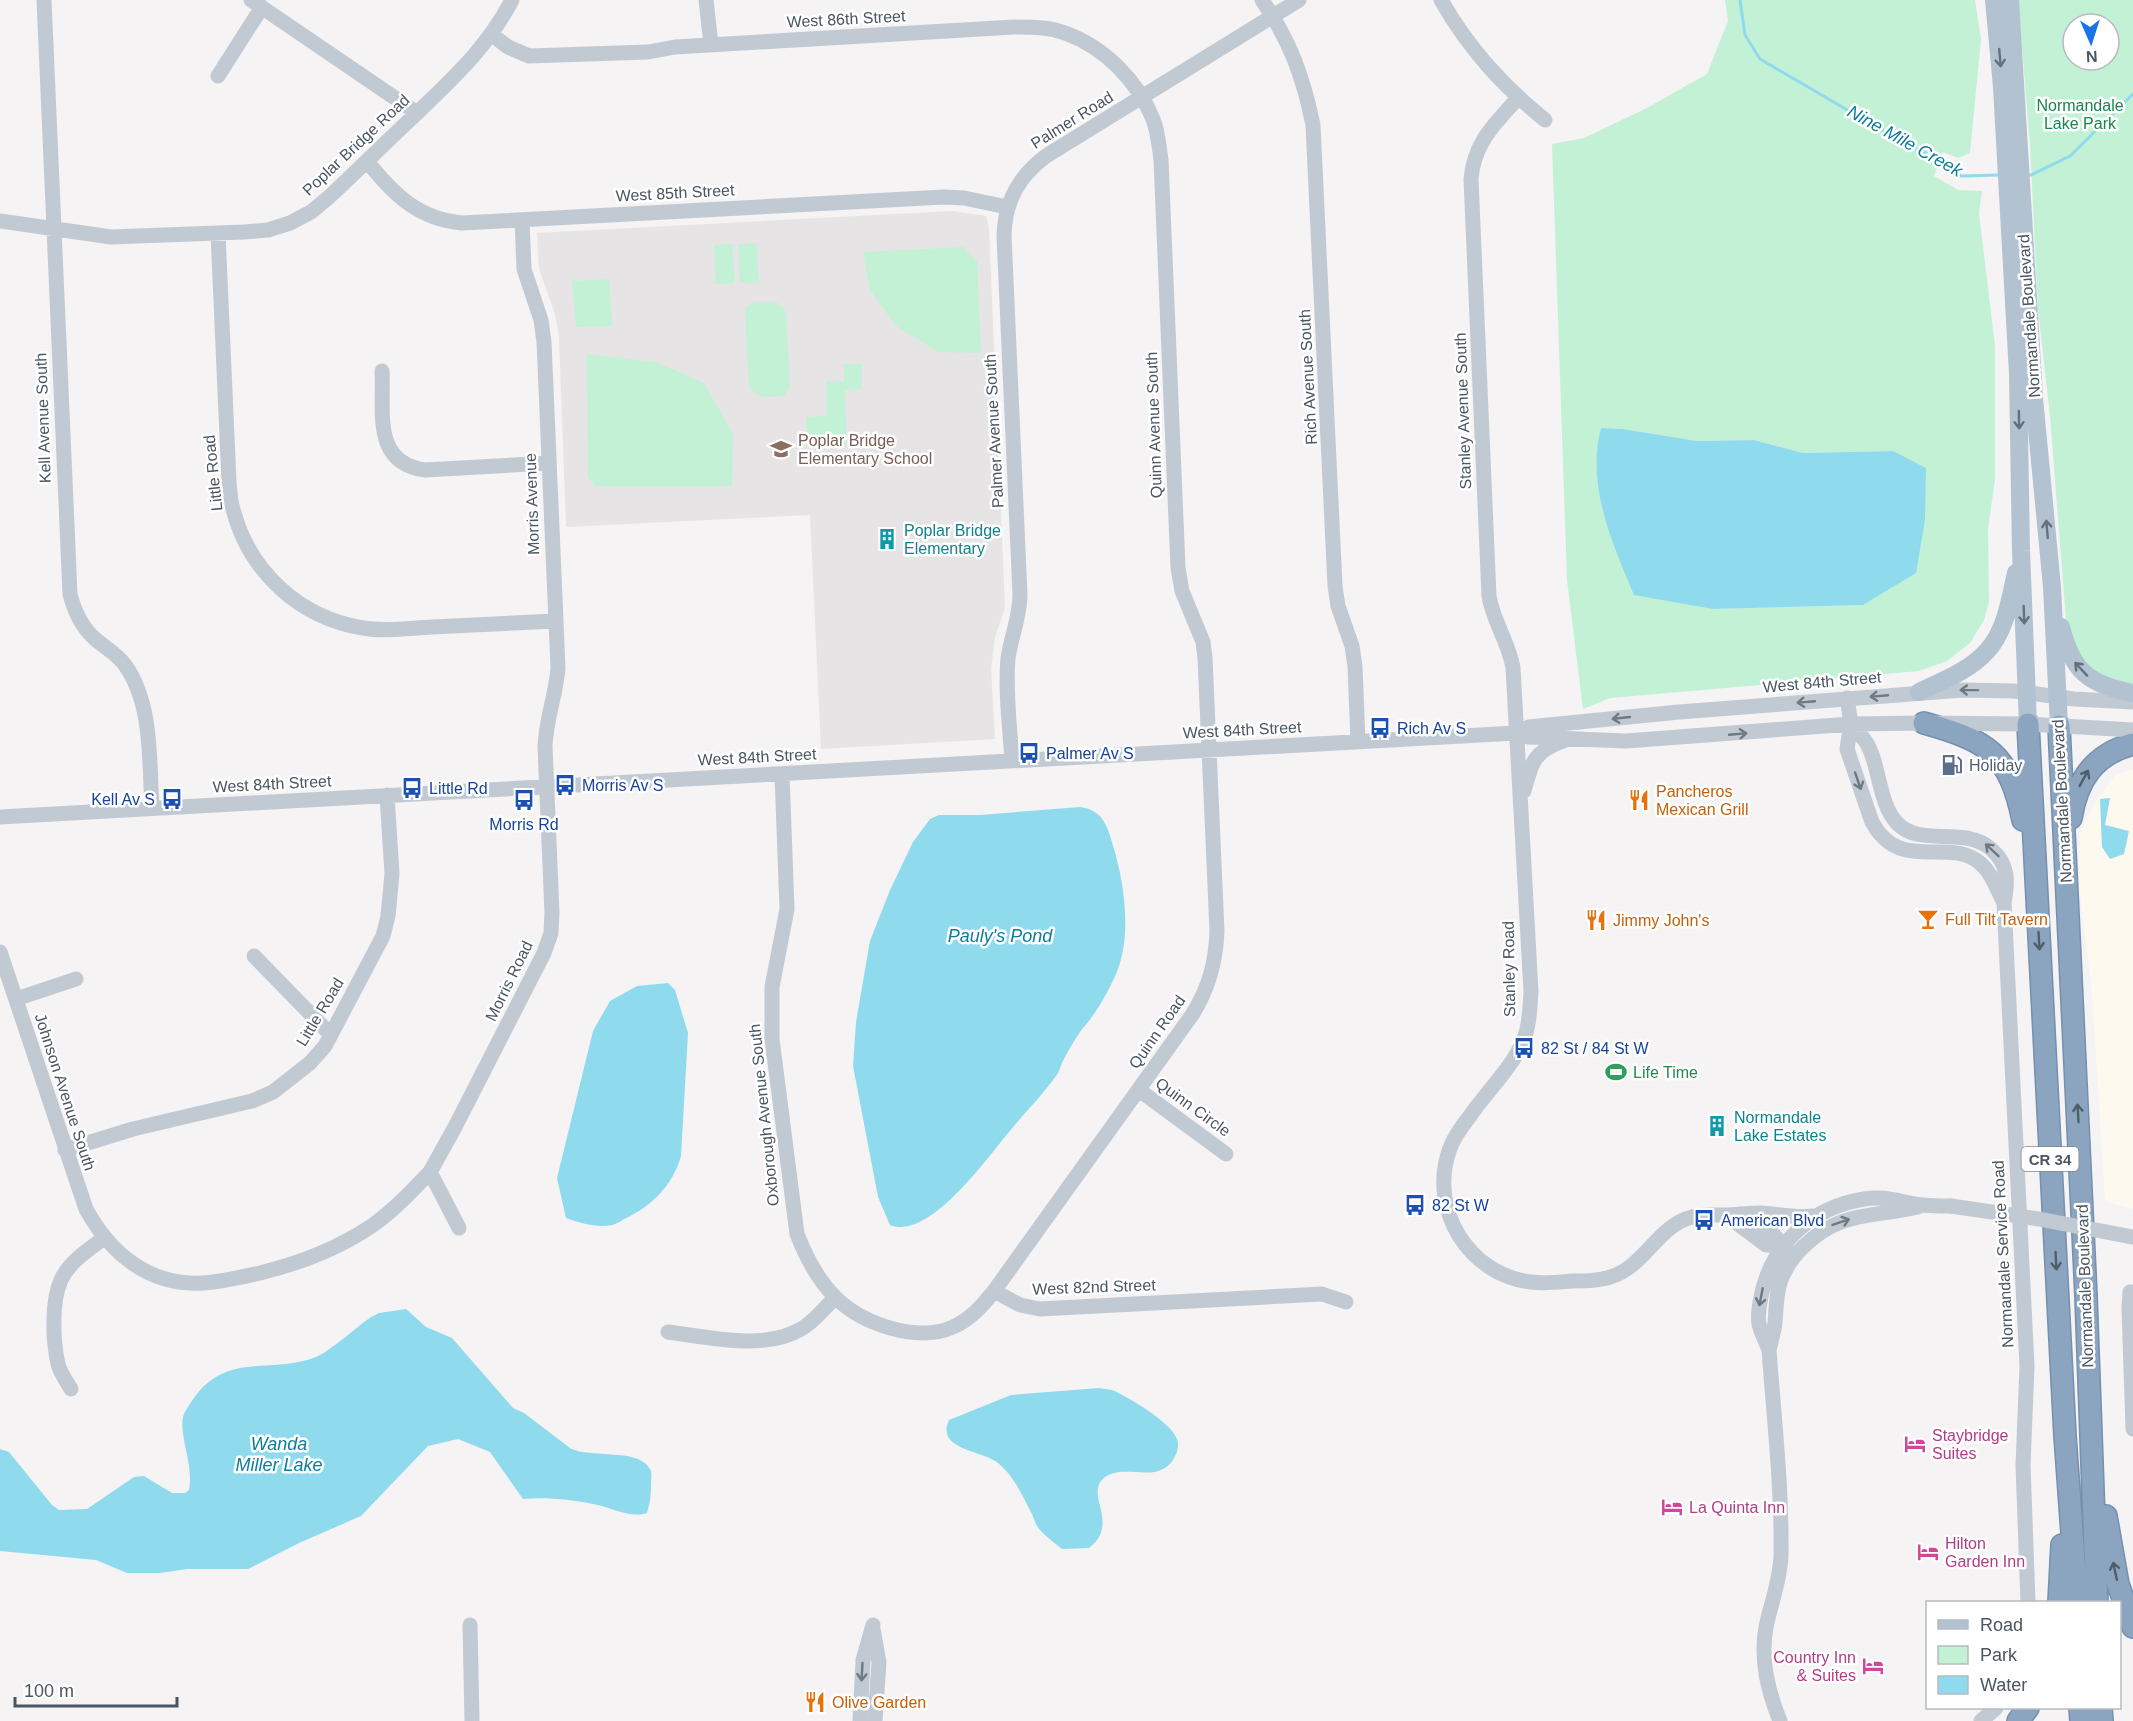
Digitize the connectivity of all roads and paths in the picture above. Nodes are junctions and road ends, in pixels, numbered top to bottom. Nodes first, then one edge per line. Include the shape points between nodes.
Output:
1 (44, 0) edge
2 (512, 0) edge
3 (706, 0) edge
4 (1262, 0) edge
5 (1299, 0) edge
6 (1441, 0) edge
7 (1994, 0) edge
8 (2010, 0) edge
9 (256, 4) edge
10 (1273, 16) junction
11 (491, 34) junction
12 (711, 45) junction
13 (218, 76) dead end
14 (1141, 98) junction
15 (1518, 98) junction
16 (417, 112) junction
17 (1545, 120) dead end
18 (2012, 156) junction
19 (366, 161) junction
20 (2014, 194) junction
21 (1007, 207) junction
22 (522, 220) junction
23 (0, 221) edge
24 (53, 229) junction
25 (218, 233) junction
26 (382, 371) dead end
27 (549, 463) junction
28 (2021, 551) junction
29 (2052, 587) junction
30 (555, 621) junction
31 (1919, 693) junction
32 (2026, 693) junction
33 (2133, 693) edge
34 (2058, 697) junction
35 (1847, 698) junction
36 (2133, 702) edge
37 (1924, 723) junction
38 (1851, 724) junction
39 (2028, 724) junction
40 (2059, 726) junction
41 (2133, 730) edge
42 (1516, 733) junction
43 (1566, 740) junction
44 (1358, 742) junction
45 (2133, 744) edge
46 (1209, 750) junction
47 (1012, 761) junction
48 (782, 774) junction
49 (546, 788) junction
50 (387, 795) junction
51 (1520, 804) junction
52 (152, 808) junction
53 (0, 817) edge
54 (2065, 854) junction
55 (2036, 882) junction
56 (2004, 903) junction
57 (0, 952) edge
58 (254, 956) dead end
59 (76, 979) dead end
60 (16, 999) junction
61 (331, 1035) junction
62 (1138, 1090) junction
63 (65, 1150) junction
64 (1226, 1154) dead end
65 (430, 1172) junction
66 (1923, 1205) junction
67 (1732, 1214) junction
68 (1814, 1216) junction
69 (459, 1228) dead end
70 (2133, 1237) edge
71 (104, 1238) junction
72 (1788, 1251) junction
73 (994, 1291) junction
74 (2133, 1292) edge
75 (835, 1298) junction
76 (1346, 1302) dead end
77 (668, 1332) dead end
78 (2088, 1360) junction
79 (70, 1389) dead end
80 (2133, 1429) edge
81 (2065, 1436) junction
82 (2028, 1601) edge
83 (2059, 1601) edge
84 (2077, 1601) edge
85 (2097, 1601) edge
86 (470, 1625) dead end
87 (2133, 1626) edge
88 (1994, 1709) edge
89 (471, 1721) edge
90 (860, 1721) edge
91 (875, 1721) edge
92 (1780, 1721) edge
93 (1981, 1721) edge

1 - 24 street, Kell Avenue South
2 - 11 street, Poplar Bridge Road
3 - 12 street
4 - 10 street, Rich Avenue South
5 - 10 street
6 - 15 street via 1476,52
7 -> 18 main road, Normandale Boulevard / CR 34
8 - 18 main road, Normandale Boulevard / CR 34
9 - 13 street
9 - 16 street
10 - 14 street
10 - 44 street, Rich Avenue South via 1298,66 1313,125 1335,586 1355,666
11 - 12 street, West 86th Street via 518,52 540,57
11 - 16 street, Poplar Bridge Road via 452,80
12 - 14 street, West 86th Street via 1040,27 1065,33 1109,57
14 - 21 street, Palmer Road via 1033,166
14 - 46 street, Quinn Avenue South via 1153,119 1161,160 1178,568 1182,591 1203,642
15 - 17 street
15 - 42 street, Stanley Avenue South via 1478,147 1471,179 1489,596 1494,620 1511,655
16 - 19 street, Poplar Bridge Road
18 - 20 main road, Normandale Boulevard / CR 34
19 - 22 street, West 85th Street via 414,209 429,216 462,223
19 - 25 street, Poplar Bridge Road via 311,212 290,223 268,230
20 -> 28 main road, Normandale Boulevard / CR 34
29 -> 20 main road, Normandale Boulevard / CR 34
21 - 22 street, West 85th Street via 944,197
21 - 47 street, Palmer Avenue South via 1004,235 1020,595 1007,673
22 - 27 street, Morris Avenue via 524,269 544,342
23 - 24 street, Poplar Bridge Road
24 - 25 street, Poplar Bridge Road via 111,237
24 - 52 street, Kell Avenue South via 70,594 83,625 123,663 143,699
25 - 30 street, Little Road via 232,508 254,558 270,580 313,613 365,629
26 - 27 street via 384,432 387,444 402,463 425,470
27 - 30 street, Morris Avenue
28 - 31 main road via 2003,622 1989,650 1964,670
28 -> 32 main road, Normandale Boulevard / CR 34
33 -> 29 main road via 2100,685 2072,659
29 - 34 main road, Normandale Boulevard / CR 34
30 - 49 street, Morris Avenue via 557,688 546,726
32 -> 31 street, West 84th Street
31 -> 35 street, West 84th Street
32 - 34 street, West 84th Street
32 - 39 main road, Normandale Boulevard / CR 34
34 - 36 street, West 84th Street
34 - 40 main road, Normandale Boulevard / CR 34
35 - 38 street
35 -> 42 street, West 84th Street via 1528,727
37 - 38 street, West 84th Street
37 - 39 street, West 84th Street
37 - 55 highway via 1962,734 1998,757 2017,792
43 -> 38 street, West 84th Street via 1680,739
56 -> 38 street, Normandale Service Road via 2008,881 2005,866 1986,844 1959,836 1919,834 1898,825 1884,798 1867,743
38 -> 56 street, Normandale Service Road via 1847,749 1877,832 1906,850 1972,857 1989,872
39 - 40 street, West 84th Street
39 - 55 highway, Normandale Boulevard / CR 34
40 - 41 street, West 84th Street
40 - 54 highway, Normandale Boulevard / CR 34
42 - 43 street, West 84th Street
42 - 44 street, West 84th Street
42 - 51 street, Stanley Road
43 - 51 street via 1546,747 1536,756
44 - 46 street, West 84th Street
54 -> 45 highway via 2074,798 2089,769 2109,753
46 - 47 street, West 84th Street
46 - 62 street, Quinn Road via 1217,931 1212,975 1204,996
47 - 48 street, West 84th Street
48 - 49 street, West 84th Street
48 - 75 street, Oxborough Avenue South via 787,909 772,987 772,1039 797,1234 806,1256
49 - 50 street, West 84th Street
49 - 65 street, Morris Road via 551,933
50 - 52 street, West 84th Street
50 - 61 street, Little Road via 392,874 388,916 374,955
51 - 67 street, Stanley Road via 1531,992 1528,1023 1513,1059 1449,1149 1444,1190 1456,1231 1477,1259 1494,1270 1530,1282 1598,1280 1633,1265 1662,1235 1689,1217
52 - 53 street, West 84th Street
78 -> 54 highway, Normandale Boulevard / CR 34
55 -> 81 highway, Normandale Boulevard / CR 34
56 - 82 street, Normandale Service Road via 2027,1366 2023,1465
57 - 60 street, Johnson Avenue South
58 - 61 street
59 - 60 street
60 - 63 street, Johnson Avenue South
61 - 63 street, Little Road via 310,1064 273,1092 252,1101 133,1129
62 - 64 street, Quinn Circle
62 - 73 street, Quinn Road
63 - 71 street, Johnson Avenue South via 86,1209
65 - 69 street
65 - 71 street via 390,1212 319,1256 223,1281 201,1284 157,1278 120,1255
66 - 68 street via 1886,1197 1865,1198
66 - 70 street, bridge via 2038,1219
72 -> 66 street via 1835,1223
67 - 68 street
67 - 72 street via 1766,1245
68 - 72 street via 1797,1230
71 - 79 street via 70,1267 57,1297 54,1315 58,1366
72 - 92 street via 1772,1265 1759,1304 1759,1323 1769,1350 1781,1559 1766,1627 1764,1659 1769,1691
73 - 75 street via 970,1317 934,1333 887,1327
73 - 76 street, West 82nd Street via 1020,1305 1040,1309 1322,1294
74 - 80 street via 2129,1308
75 - 77 street via 803,1328 771,1340
78 - 85 highway, Normandale Boulevard / CR 34
87 -> 78 highway via 2118,1584 2109,1540
81 - 83 highway
81 - 84 highway, Normandale Boulevard / CR 34
86 - 89 street
88 - 93 street
91 -> 90 street via 879,1662 873,1624 863,1660

